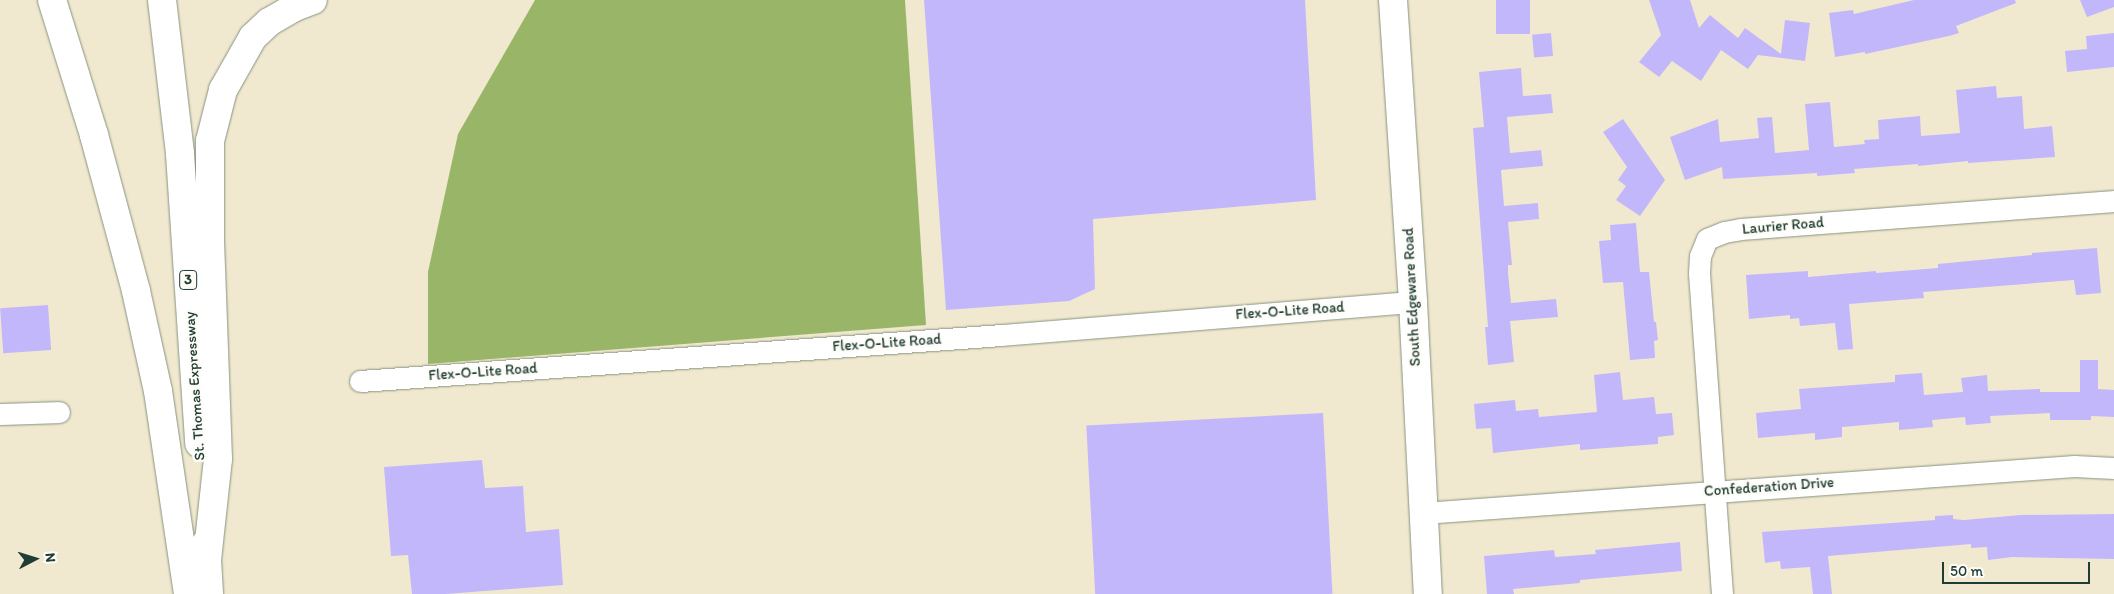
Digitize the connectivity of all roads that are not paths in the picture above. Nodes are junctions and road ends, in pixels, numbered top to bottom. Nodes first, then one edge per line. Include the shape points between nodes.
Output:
1 (52, 0) edge
2 (162, 0) edge
3 (313, 0) edge
4 (1393, 0) edge
5 (2114, 200) edge
6 (1413, 302) junction
7 (360, 381) dead end
8 (59, 412) dead end
9 (0, 414) edge
10 (2114, 468) edge
11 (1714, 491) junction
12 (1423, 513) junction
13 (207, 560) junction
14 (188, 594) edge
15 (209, 594) edge
16 (1428, 594) edge
17 (1722, 594) edge

1 - 14 main road via 94,135 136,291 158,392
2 - 13 main road, St. Thomas Expressway / 3 via 180,154
3 - 13 main road via 269,22 253,37 223,90 210,141 218,459
4 - 6 main road, South Edgeware Road
5 - 11 street, Laurier Road via 1741,229 1707,239 1700,256 1700,274
6 - 7 street, Flex-O-Lite Road
6 - 12 main road, South Edgeware Road
8 - 9 street
10 - 11 street, Confederation Drive via 2074,466
11 - 12 street, Confederation Drive
11 - 17 street
12 - 16 main road, South Edgeware Road
13 - 15 main road, St. Thomas Expressway / 3

